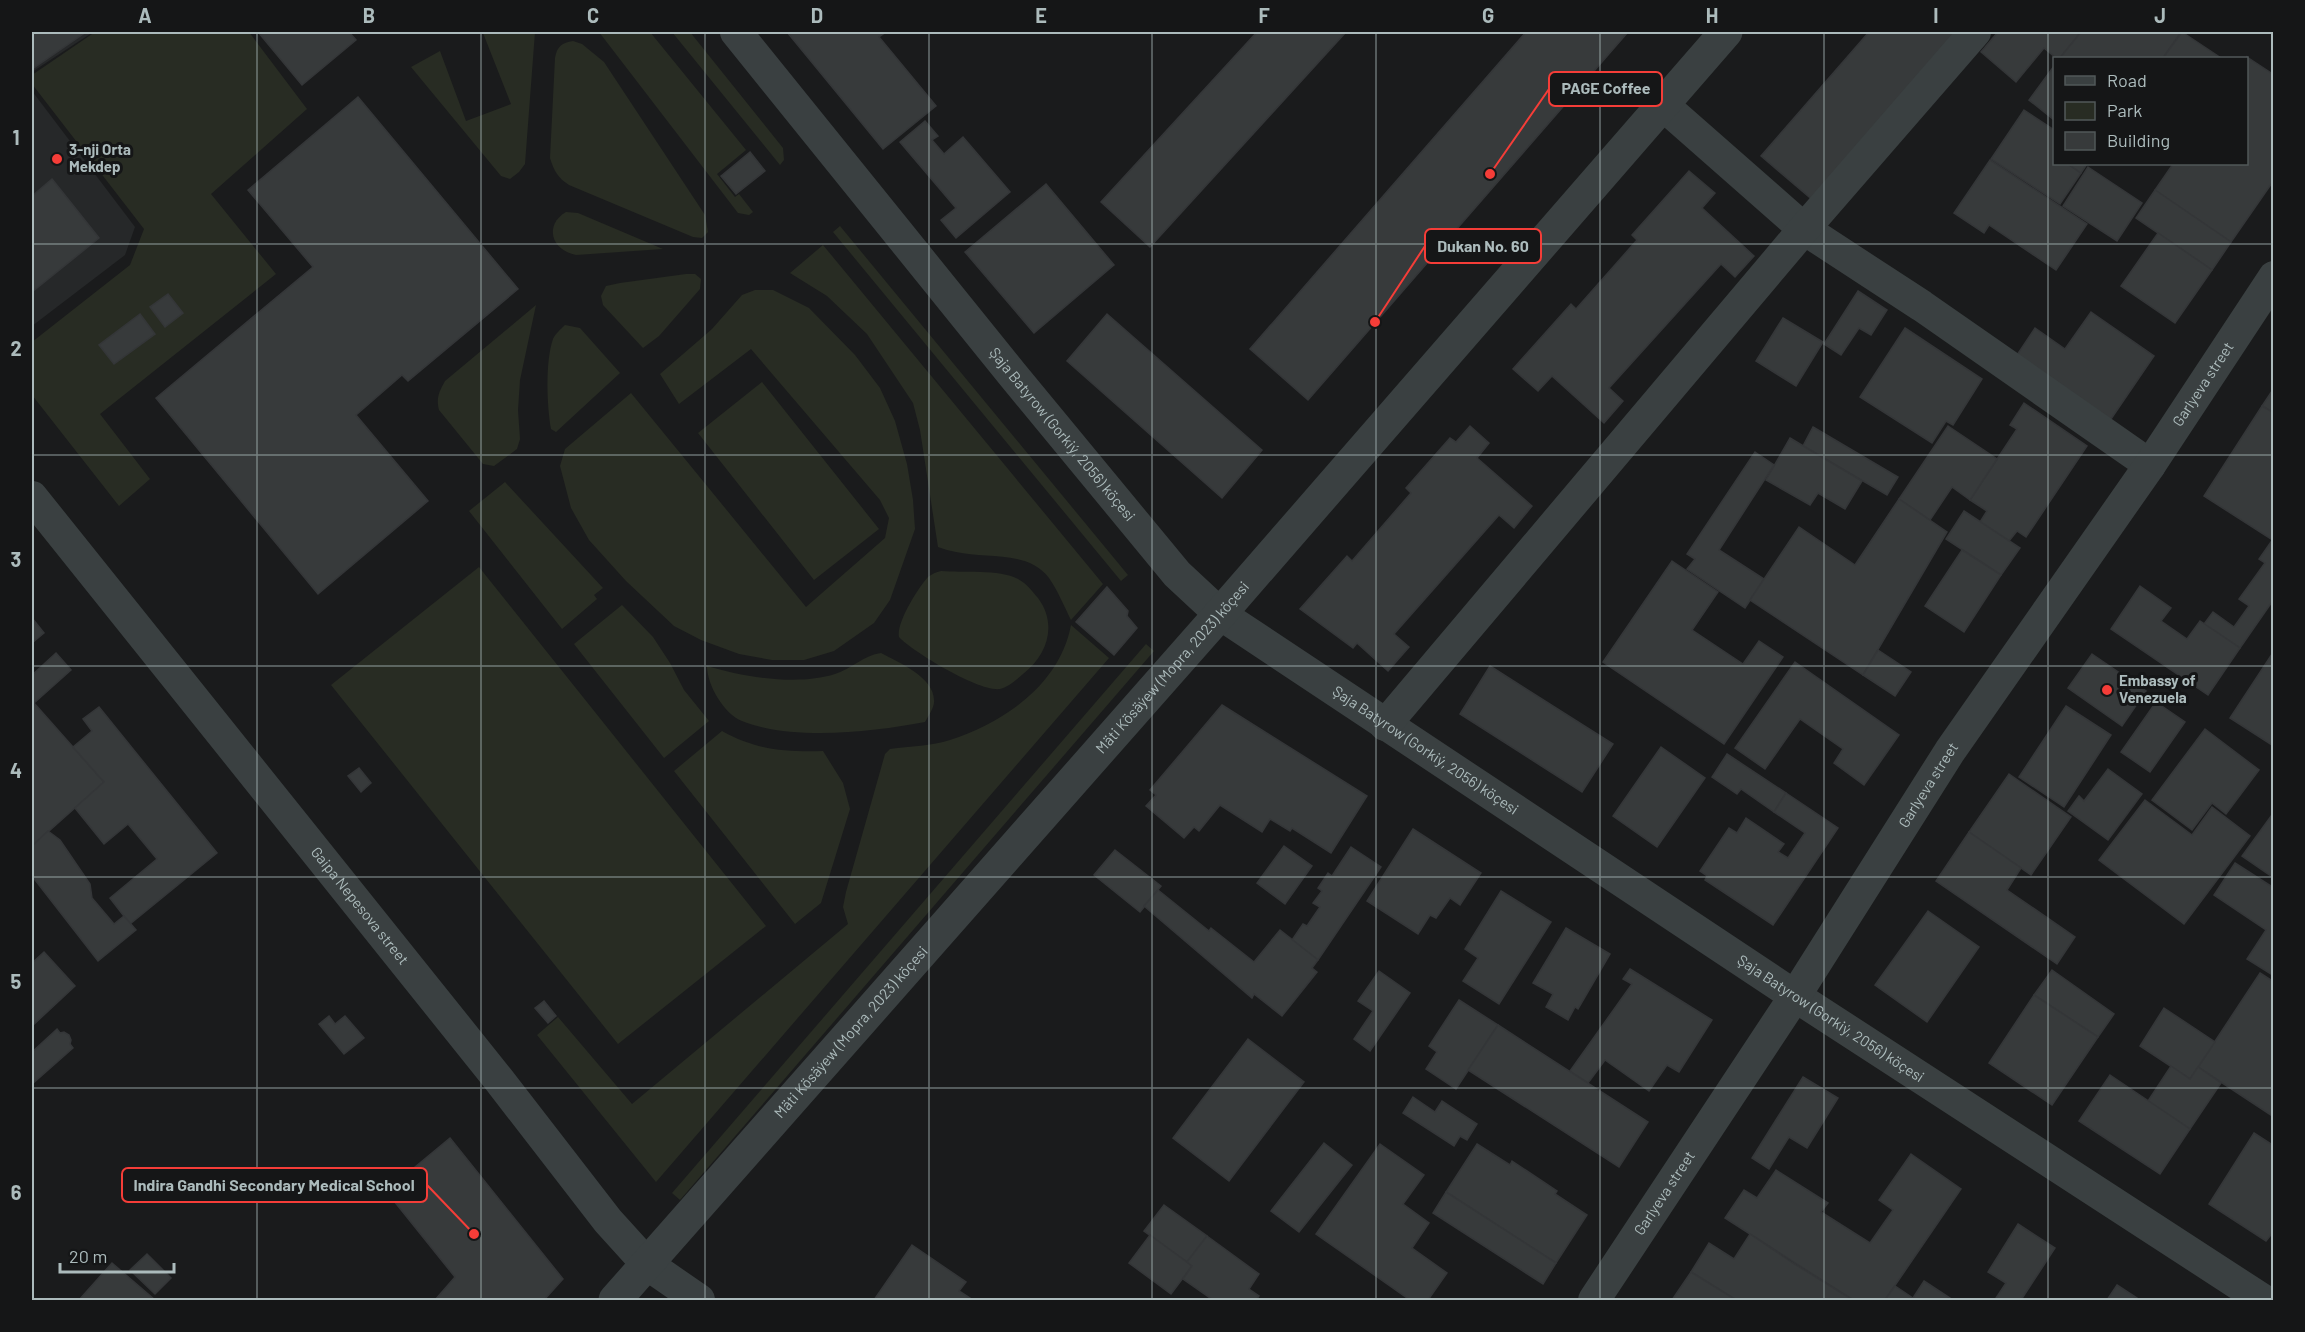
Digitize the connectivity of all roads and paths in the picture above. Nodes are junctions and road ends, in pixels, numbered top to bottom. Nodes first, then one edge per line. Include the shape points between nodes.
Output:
1 (736, 32) edge
2 (1726, 32) edge
3 (1975, 32) edge
4 (1663, 105) junction
5 (1804, 229) junction
6 (2274, 277) edge
7 (2150, 465) junction
8 (32, 497) edge
9 (1220, 614) junction
10 (1385, 725) junction
11 (1796, 996) junction
12 (647, 1263) junction
13 (2264, 1295) edge
14 (615, 1300) edge
15 (699, 1300) edge
16 (1594, 1300) edge

1 - 9 street, Şaja Batyrow (Gorkiý, 2056) köçesi via 1162,556
2 - 4 street, Mäti Kösäýew (Mopra, 2023) köçesi
3 - 5 street
4 - 5 street
4 - 9 street, Mäti Kösäýew (Mopra, 2023) köçesi
5 - 7 street
5 - 10 street
6 - 7 street, Garlyeva street
7 - 11 street, Garlyeva street via 1950,751
8 - 12 street, Gaipa Nepesova street via 608,1221
9 - 10 street, Şaja Batyrow (Gorkiý, 2056) köçesi
9 - 12 street, Mäti Kösäýew (Mopra, 2023) köçesi
10 - 11 street, Şaja Batyrow (Gorkiý, 2056) köçesi
11 - 13 street, Şaja Batyrow (Gorkiý, 2056) köçesi
11 - 16 street, Garlyeva street
12 - 14 street, Mäti Kösäýew (Mopra, 2023) köçesi
12 - 15 street, Gaipa Nepesova street

